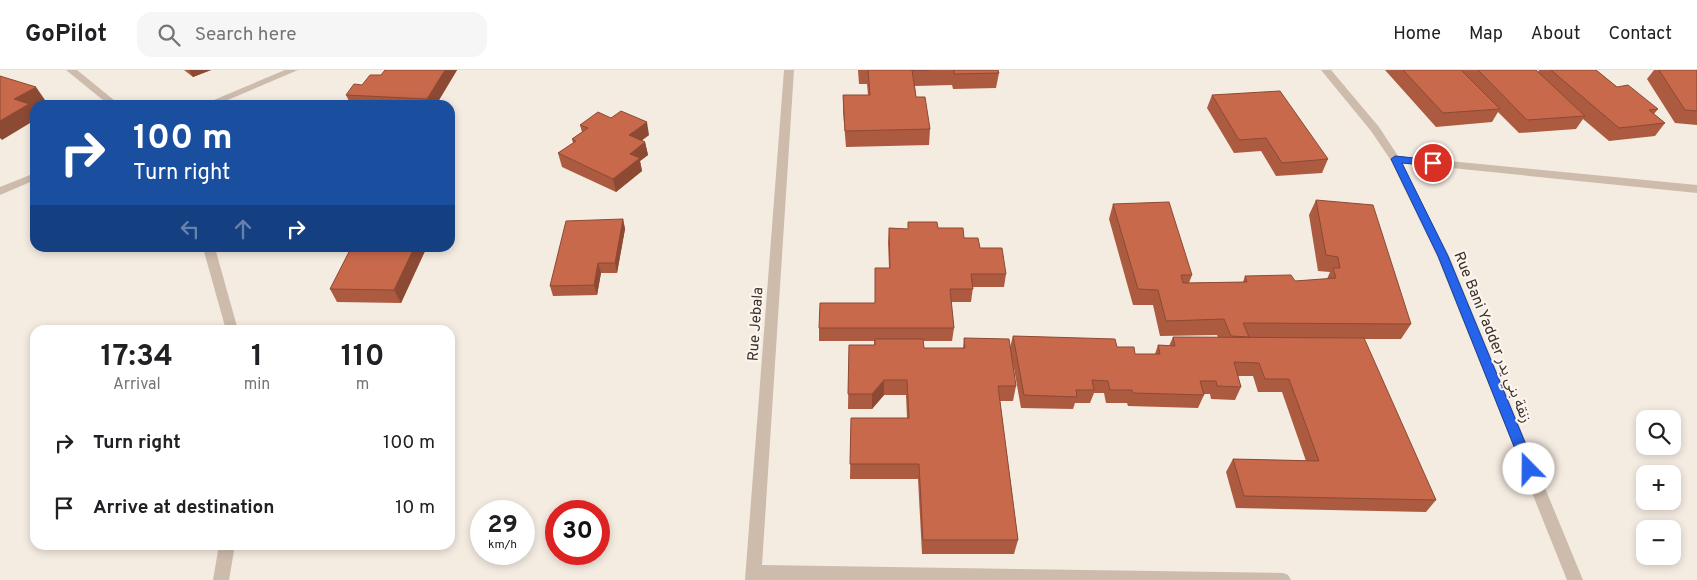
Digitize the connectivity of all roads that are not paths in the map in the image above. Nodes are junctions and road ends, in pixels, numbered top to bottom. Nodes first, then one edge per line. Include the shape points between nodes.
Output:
1 (71, 70) edge
2 (293, 70) edge
3 (789, 70) edge
4 (1326, 70) edge
5 (109, 100) edge
6 (218, 100) edge
7 (1395, 159) junction
8 (30, 178) edge
9 (1697, 189) edge
10 (0, 191) edge
11 (210, 252) edge
12 (231, 325) edge
13 (226, 550) edge
14 (753, 576) edge
15 (221, 580) edge
16 (1283, 580) edge
17 (1574, 580) edge

1 - 5 street
2 - 6 street
3 - 14 street, Rue Jebala
4 - 7 street, Rue Bani Yadder زنقة بني يدر via 1365,115
7 - 9 street
7 - 17 street, Rue Bani Yadder زنقة بني يدر via 1443,256
8 - 10 street
11 - 12 street
13 - 15 street
14 - 16 street

